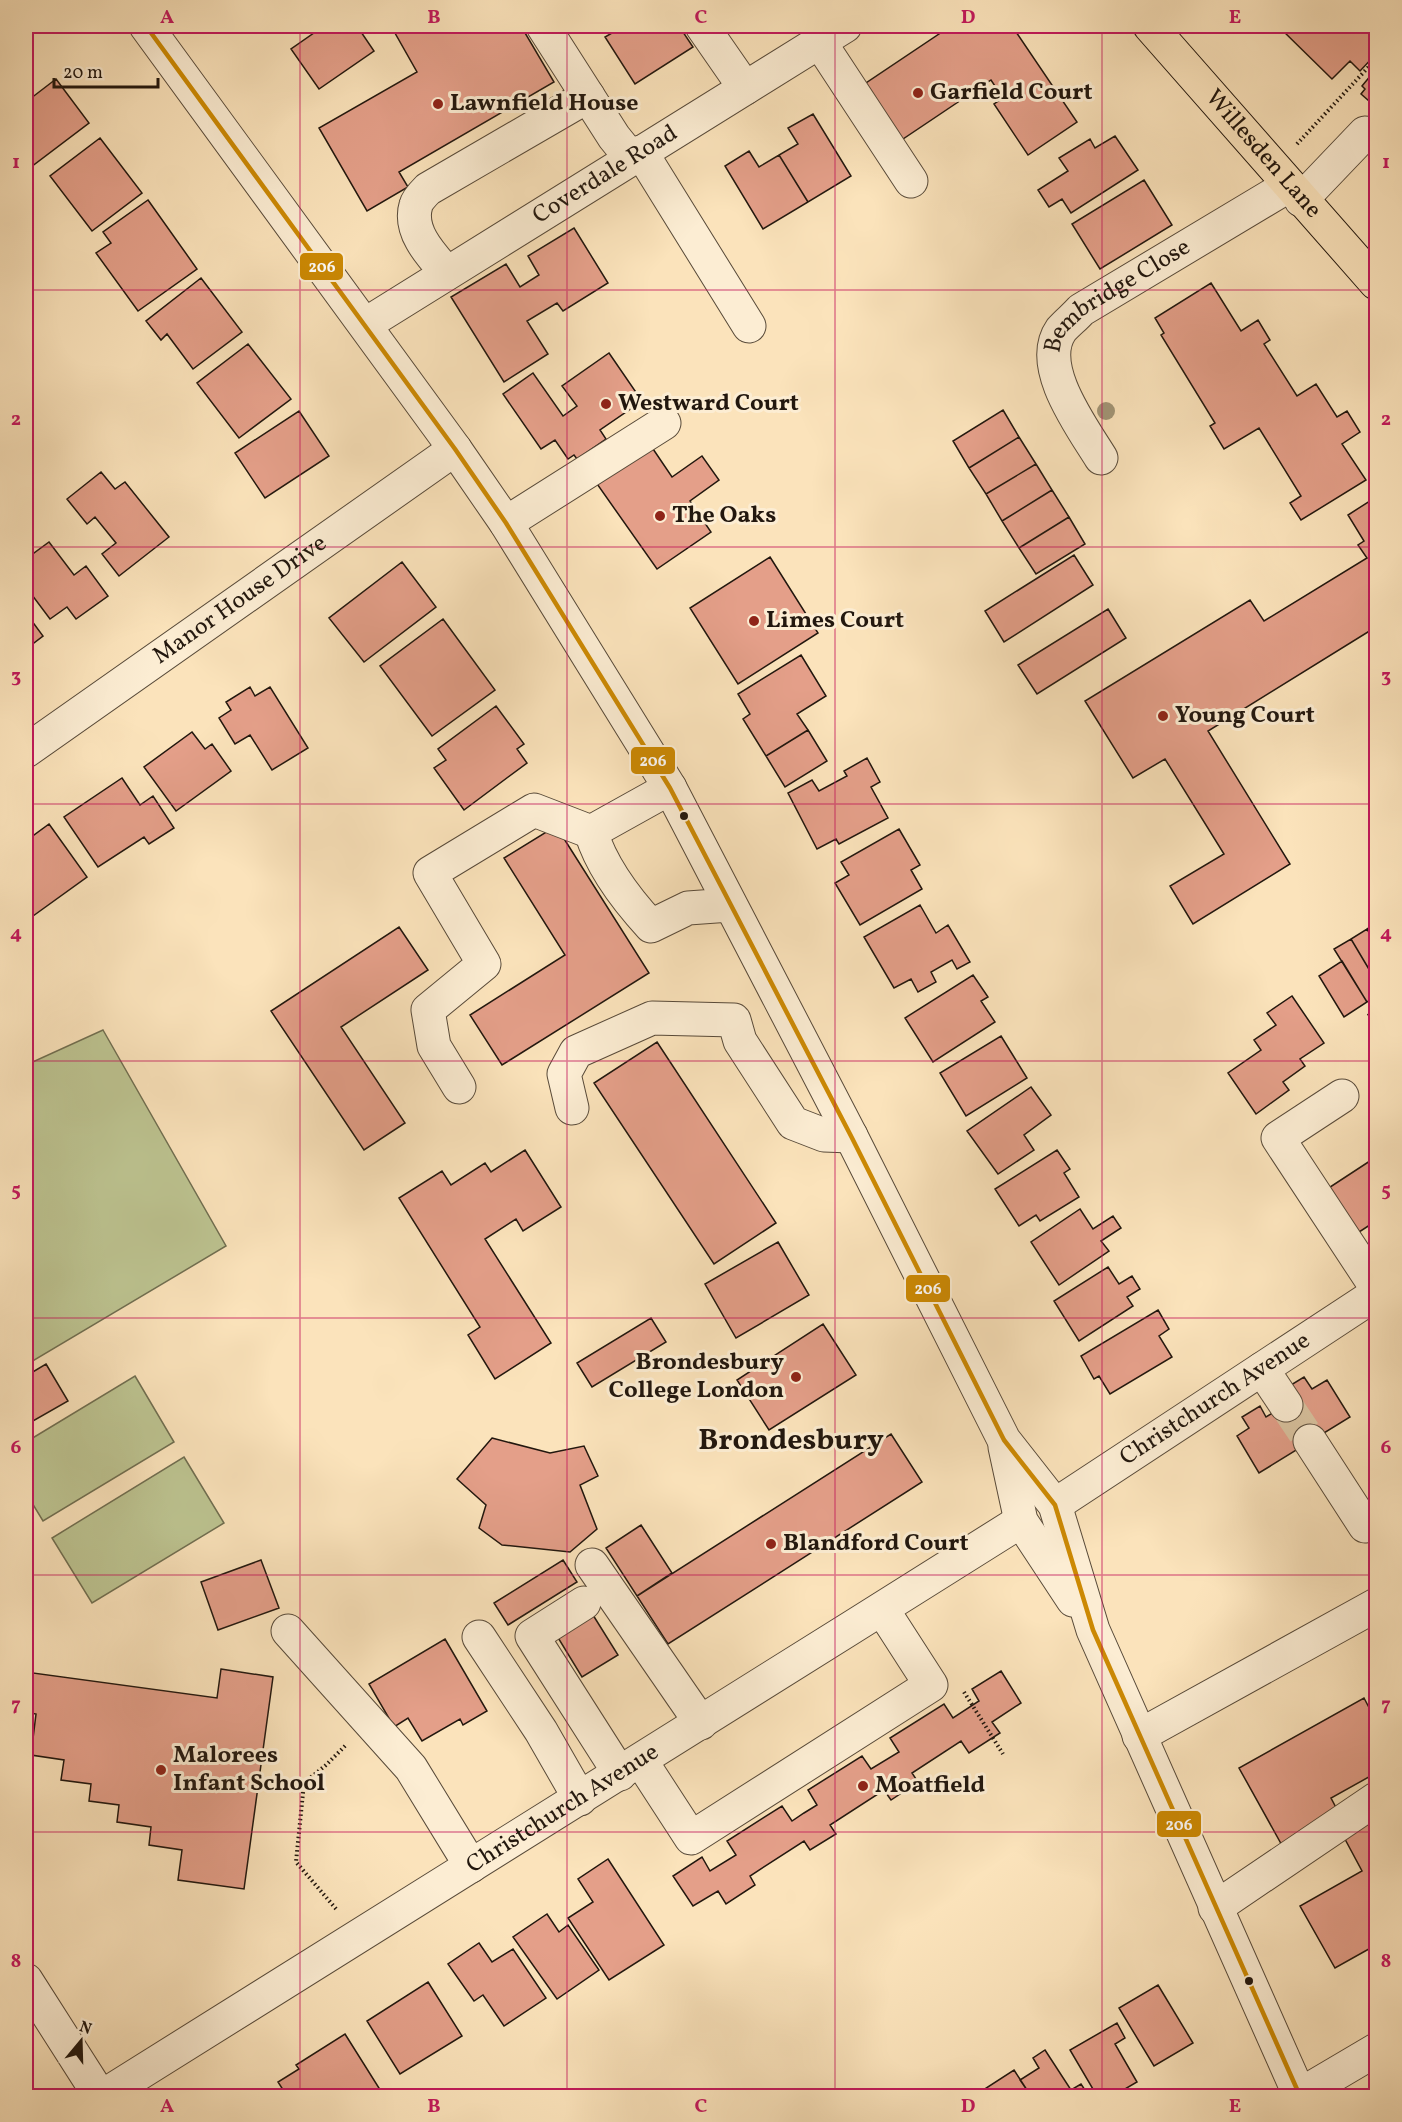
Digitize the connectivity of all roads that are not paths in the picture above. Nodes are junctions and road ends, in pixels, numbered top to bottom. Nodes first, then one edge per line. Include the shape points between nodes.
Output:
1 (146, 26) edge
2 (543, 26) edge
3 (702, 26) edge
4 (1150, 26) edge
5 (832, 33) edge
6 (745, 88) junction
7 (588, 96) junction
8 (1365, 133) dead end
9 (636, 155) junction
10 (911, 181) dead end
11 (1288, 184) junction
12 (447, 273) junction
13 (1374, 274) edge
14 (366, 324) junction
15 (749, 326) dead end
16 (664, 423) dead end
17 (455, 449) junction
18 (1101, 458) dead end
19 (506, 523) junction
20 (26, 751) edge
21 (670, 788) junction
22 (591, 832) junction
23 (730, 904) junction
24 (768, 981) junction
25 (734, 1020) junction
26 (459, 1087) dead end
27 (1342, 1096) dead end
28 (572, 1108) dead end
29 (851, 1136) junction
30 (1377, 1287) edge
31 (1377, 1294) edge
32 (1262, 1369) junction
33 (1286, 1405) tunnel mouth
34 (1004, 1440) junction
35 (1310, 1441) tunnel mouth
36 (1055, 1505) junction
37 (1021, 1521) junction
38 (1365, 1526) dead end
39 (592, 1565) dead end
40 (584, 1603) dead end
41 (1377, 1605) edge
42 (882, 1609) junction
43 (1093, 1630) junction
44 (288, 1631) dead end
45 (479, 1636) dead end
46 (701, 1723) junction
47 (1139, 1736) junction
48 (630, 1767) junction
49 (580, 1799) junction
50 (1377, 1799) edge
51 (471, 1866) junction
52 (1215, 1908) junction
53 (26, 1980) edge
54 (1377, 2050) edge
55 (1299, 2096) edge
56 (102, 2097) edge

1 - 14 street
2 - 7 street
3 - 6 street
4 - 11 main road, Willesden Lane
5 - 6 street, Coverdale Road
5 - 10 street
6 - 9 street, Coverdale Road
7 - 9 street
7 - 12 street via 428,189 416,204 417,233
8 - 11 street, Bembridge Close
9 - 12 street, Coverdale Road
9 - 15 street
11 - 13 main road, Willesden Lane
11 - 18 street, Bembridge Close via 1081,310 1060,332 1052,359 1066,400
12 - 14 street, Coverdale Road
14 - 17 street
16 - 19 street
17 - 19 street
17 - 20 street, Manor House Drive
19 - 21 street
21 - 22 street
21 - 23 street
22 - 23 street via 625,898 651,926 688,908
22 - 26 street via 534,810 430,873 484,964 428,1010 434,1046
23 - 24 street
24 - 25 street
24 - 29 street
25 - 28 street via 652,1018 576,1052 564,1074
25 - 29 street via 740,1041 793,1123 824,1136
27 - 30 street via 1278,1138
29 - 34 street
31 - 32 street, Christchurch Avenue
32 - 33 street
32 - 36 street, Christchurch Avenue
34 - 36 street
34 - 37 street
35 - 38 street
36 - 43 street
37 - 42 street, Christchurch Avenue
37 - 43 street
39 - 46 street
40 - 48 street via 532,1636
41 - 47 street
42 - 46 street, Christchurch Avenue
42 - 48 street via 930,1685 701,1832 691,1838
43 - 47 street
44 - 51 street via 411,1768
45 - 49 street
46 - 48 street, Christchurch Avenue
47 - 52 street
48 - 49 street, Christchurch Avenue
49 - 51 street, Christchurch Avenue
50 - 52 street
51 - 56 street, Christchurch Avenue via 357,1941
52 - 55 street
53 - 56 street
54 - 55 street

